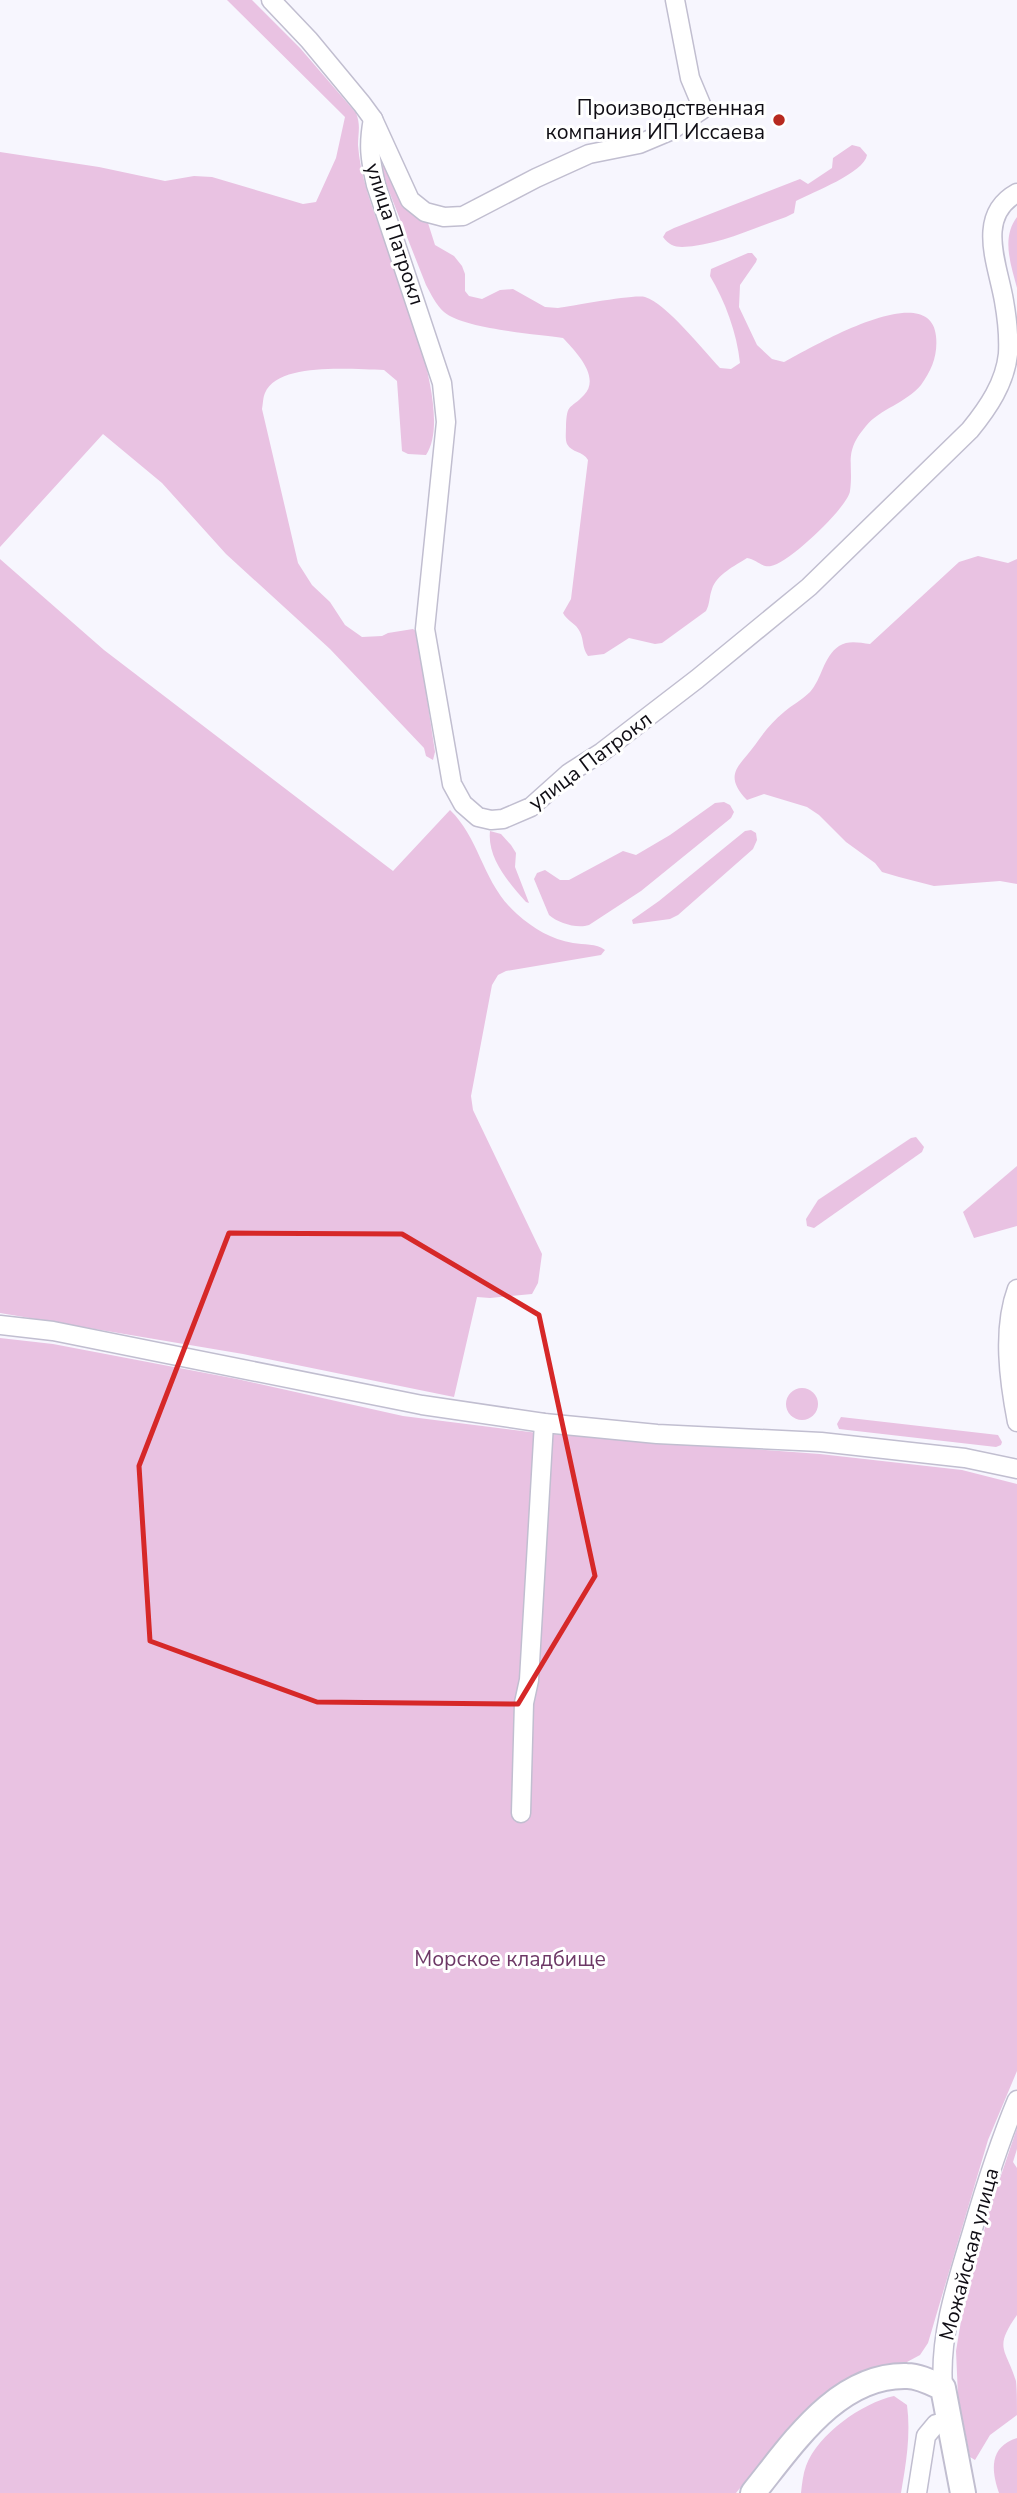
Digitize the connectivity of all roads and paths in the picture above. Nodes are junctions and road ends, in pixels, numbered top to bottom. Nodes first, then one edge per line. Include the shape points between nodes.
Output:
1 (271, 0) edge
2 (675, 0) edge
3 (373, 119) junction
4 (1017, 193) edge
5 (1017, 1289) edge
6 (0, 1325) edge
7 (1017, 1422) edge
8 (544, 1423) junction
9 (1017, 1469) edge
10 (521, 1813) dead end
11 (1017, 2100) edge
12 (943, 2388) junction
13 (950, 2423) junction
14 (753, 2493) edge
15 (917, 2493) edge
16 (963, 2493) edge

1 - 3 street
2 - 3 street via 690,78 703,109 670,131 639,144 589,154 463,216 425,212 410,200
3 - 4 street, улица Патрокл via 368,144 376,185 438,363 445,402 425,621 443,742 452,784 463,804 478,817 491,820 503,820 530,807 729,654 809,587 986,411 1007,355 1008,327 991,233 998,211
5 - 7 street via 1009,1336
6 - 8 street via 53,1331 422,1405
8 - 9 street via 821,1442 965,1458
8 - 10 street
11 - 12 street, Можайская улица via 949,2313 942,2354
12 - 13 main road, Можайская улица
12 - 14 main road via 909,2375 856,2387 798,2435
13 - 15 street via 936,2424 926,2436
13 - 16 main road, Можайская улица

